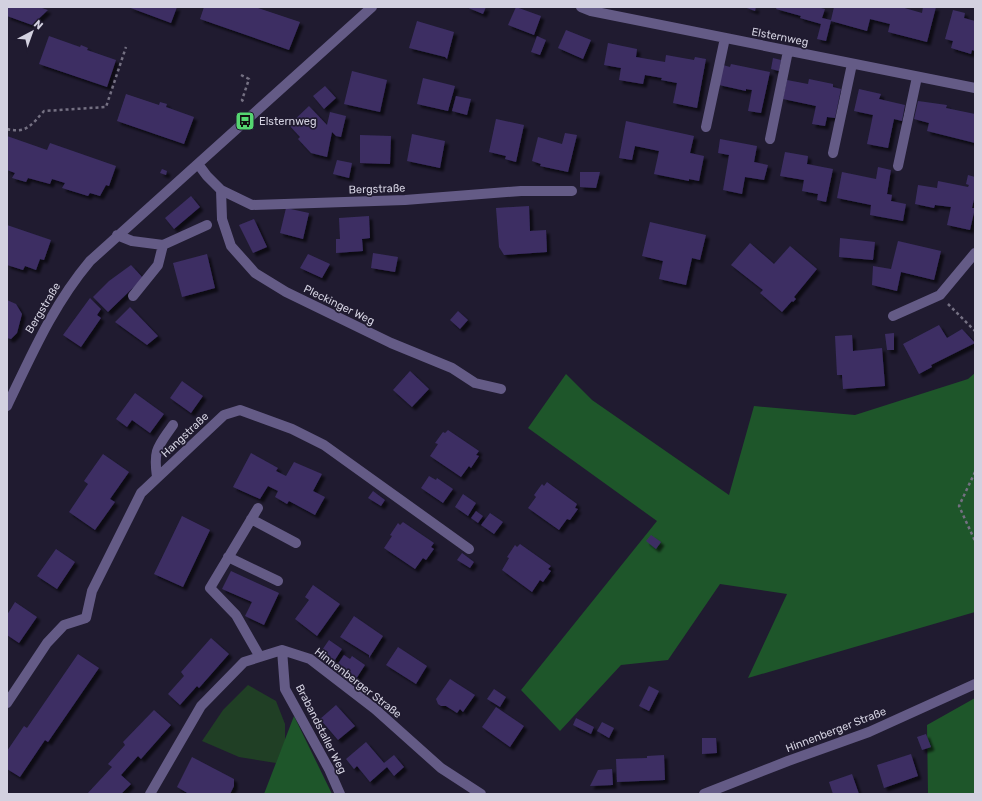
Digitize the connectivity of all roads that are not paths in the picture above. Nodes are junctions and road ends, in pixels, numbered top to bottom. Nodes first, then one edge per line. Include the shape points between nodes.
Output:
1 (372, 7) edge
2 (581, 7) edge
3 (725, 38) junction
4 (788, 51) junction
5 (852, 64) junction
6 (918, 77) junction
7 (975, 88) edge
8 (706, 127) dead end
9 (770, 139) dead end
10 (833, 153) dead end
11 (198, 164) junction
12 (898, 166) dead end
13 (221, 190) junction
14 (572, 191) dead end
15 (207, 225) dead end
16 (117, 235) junction
17 (163, 245) junction
18 (975, 254) edge
19 (133, 296) dead end
20 (892, 316) dead end
21 (501, 389) dead end
22 (7, 406) edge
23 (173, 425) dead end
24 (157, 477) junction
25 (258, 508) dead end
26 (251, 519) junction
27 (296, 543) dead end
28 (469, 549) dead end
29 (228, 557) junction
30 (278, 582) dead end
31 (282, 650) junction
32 (260, 657) junction
33 (975, 684) edge
34 (7, 703) edge
35 (150, 794) edge
36 (340, 794) edge
37 (481, 794) edge
38 (704, 794) edge

1 - 11 street, Bergstraße
2 - 3 street, Elsternweg
3 - 4 street, Elsternweg
3 - 8 street
4 - 5 street, Elsternweg
4 - 9 street
5 - 6 street, Elsternweg
5 - 10 street
6 - 7 street, Elsternweg
6 - 12 street
11 - 13 street, Bergstraße
11 - 16 street, Bergstraße
13 - 14 street, Bergstraße via 252,205 405,200 521,191
13 - 21 street, Pleckinger Weg via 222,219 231,246 254,273 286,292 391,343 452,368 475,383
15 - 17 street
16 - 17 street via 132,241
16 - 22 street, Bergstraße via 90,260 57,304 42,330
17 - 19 street via 158,265
18 - 20 street via 940,295
23 - 24 street via 156,449
24 - 28 street, Hangstraße via 224,415 240,410 292,429 324,445
24 - 34 street, Hangstraße via 141,493 92,592 86,618 64,625 47,643
25 - 26 street
26 - 27 street
26 - 29 street
29 - 30 street
29 - 32 street via 210,588 236,615
31 - 32 street
31 - 36 street, Brabandstaller Weg via 285,689
31 - 37 street, Hinnenberger Straße via 310,659 375,708 441,768
32 - 35 street via 244,662 201,706
33 - 38 street, Hinnenberger Straße via 869,732

